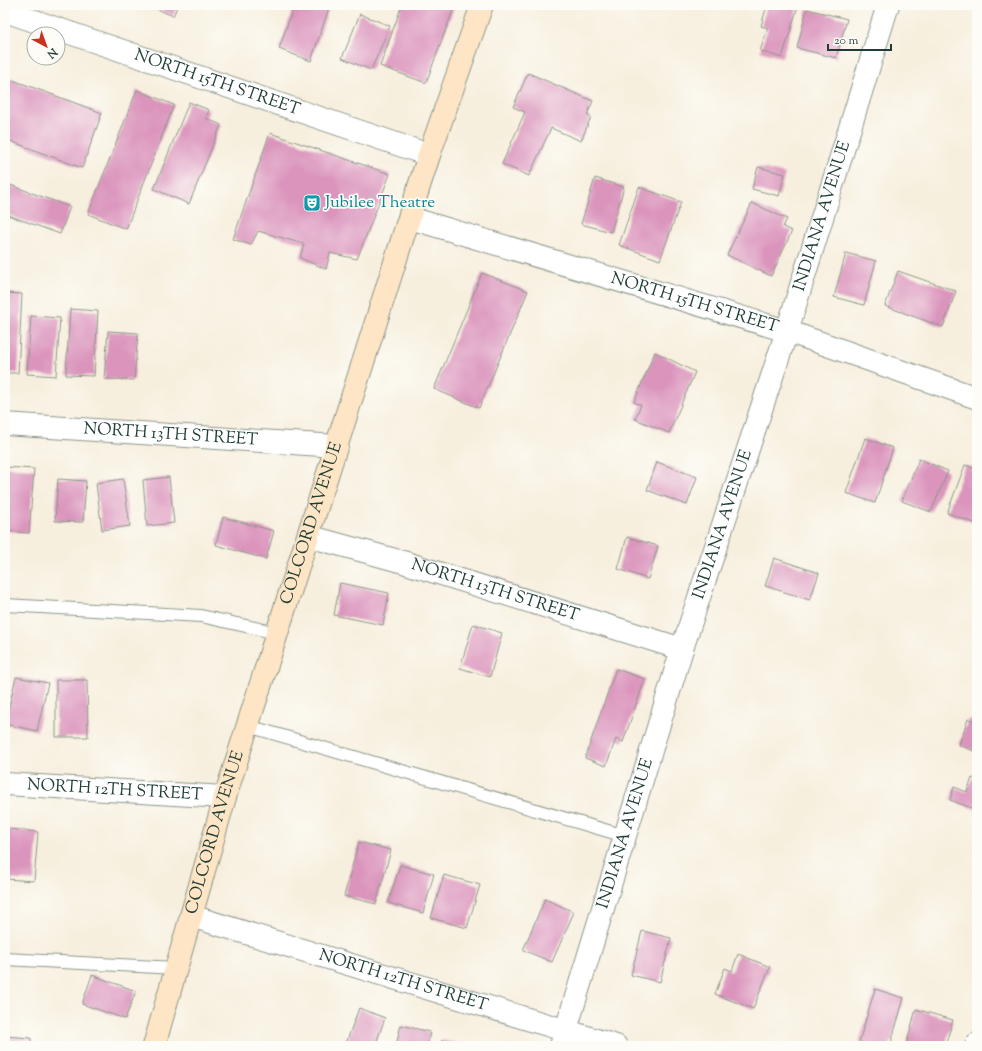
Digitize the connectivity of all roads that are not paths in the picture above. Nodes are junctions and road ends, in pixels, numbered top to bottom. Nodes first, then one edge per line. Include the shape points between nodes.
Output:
1 (482, 5) edge
2 (888, 5) edge
3 (5, 11) edge
4 (429, 155) junction
5 (410, 218) junction
6 (787, 331) junction
7 (977, 398) edge
8 (5, 424) edge
9 (337, 446) junction
10 (308, 536) junction
11 (5, 605) edge
12 (277, 633) junction
13 (682, 649) junction
14 (248, 726) junction
15 (5, 784) edge
16 (225, 797) junction
17 (625, 836) junction
18 (191, 916) junction
19 (5, 958) edge
20 (176, 968) junction
21 (563, 1038) edge
22 (154, 1046) edge
23 (616, 1046) edge

1 - 4 street, COLCORD AVENUE
2 - 6 street, INDIANA AVENUE
3 - 4 street, NORTH 15TH STREET
4 - 5 street, COLCORD AVENUE
5 - 6 street, NORTH 15TH STREET
5 - 9 street, COLCORD AVENUE
6 - 7 street, NORTH 15TH STREET
6 - 13 street, INDIANA AVENUE
8 - 9 street, NORTH 13TH STREET
9 - 10 street, COLCORD AVENUE
10 - 12 street, COLCORD AVENUE
10 - 13 street, NORTH 13TH STREET via 403,562
11 - 12 lane via 202,616
12 - 14 street, COLCORD AVENUE
13 - 17 street, INDIANA AVENUE
14 - 16 street, COLCORD AVENUE
14 - 17 lane
15 - 16 street, NORTH 12TH STREET
16 - 18 street, COLCORD AVENUE
17 - 21 street, INDIANA AVENUE
18 - 20 street, COLCORD AVENUE
18 - 21 street, NORTH 12TH STREET
19 - 20 lane
20 - 22 street, COLCORD AVENUE
21 - 23 street, NORTH 12TH STREET

